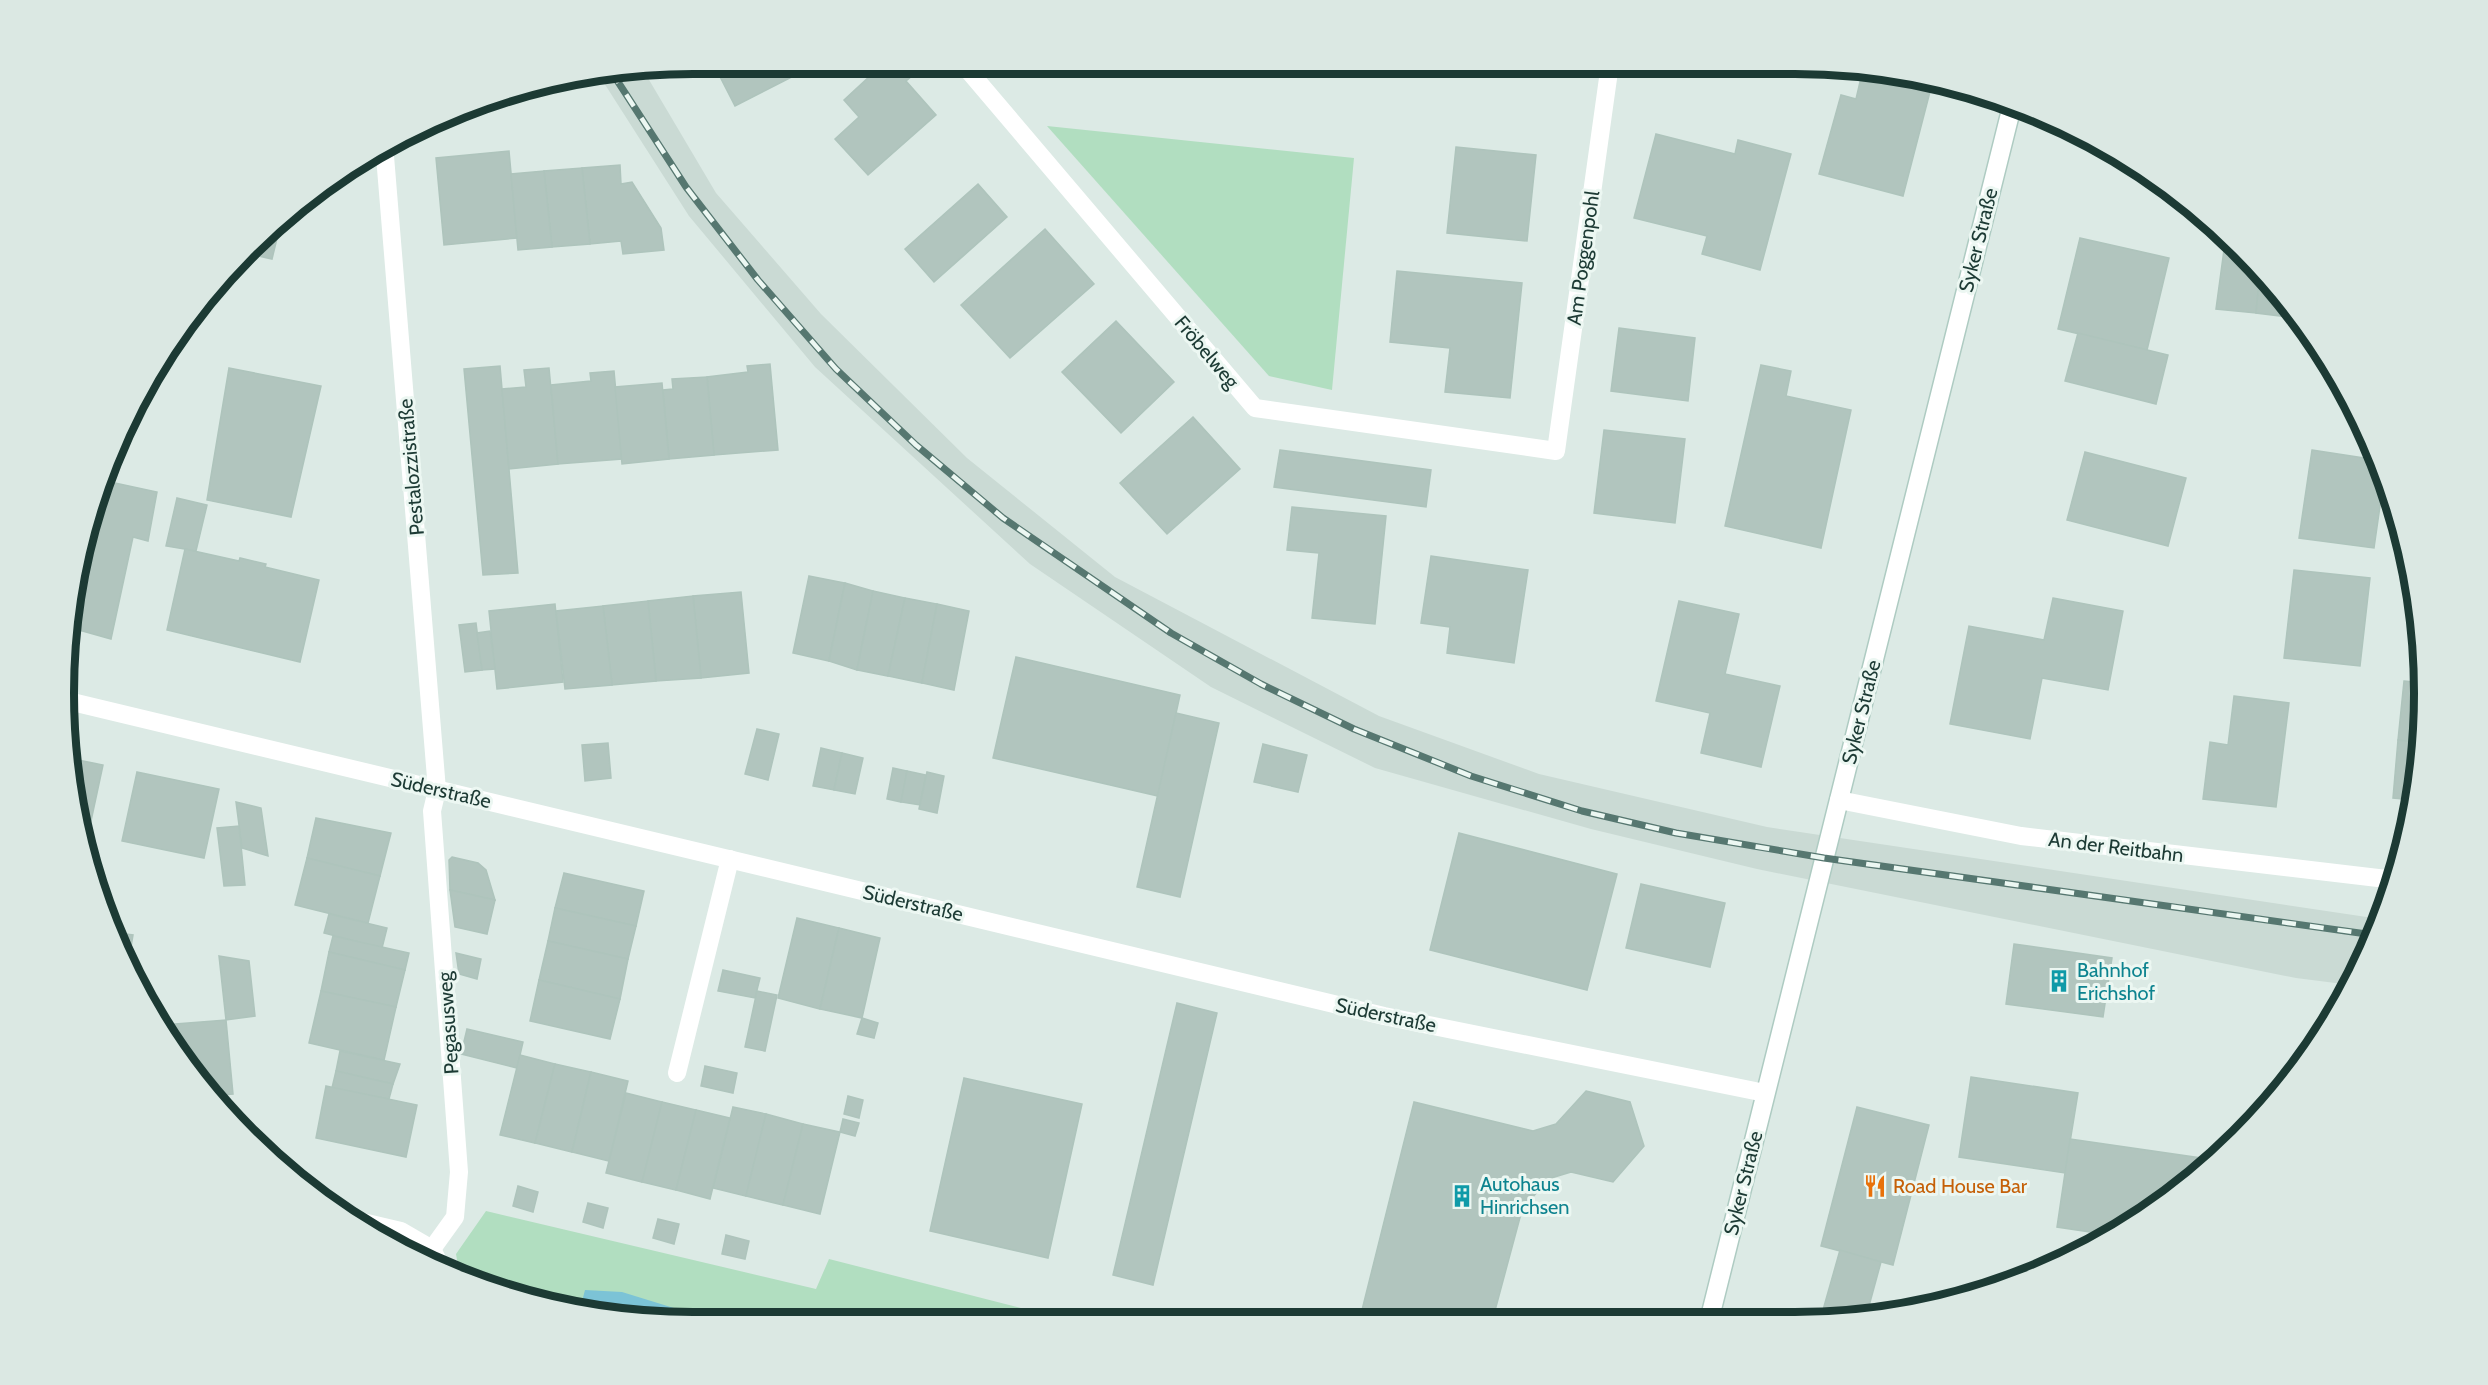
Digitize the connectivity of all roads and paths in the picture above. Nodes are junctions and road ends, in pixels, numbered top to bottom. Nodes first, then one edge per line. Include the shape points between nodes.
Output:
1 (970, 73) edge
2 (1609, 73) edge
3 (2011, 113) edge
4 (385, 155) edge
5 (1556, 451) joint
6 (74, 702) edge
7 (437, 790) junction
8 (1839, 800) junction
9 (730, 859) junction
10 (2386, 879) edge
11 (677, 1073) dead end
12 (1765, 1093) junction
13 (378, 1225) edge
14 (431, 1253) edge
15 (435, 1256) edge
16 (1711, 1312) edge

1 - 5 street, Fröbelweg via 1255,408
2 - 5 street, Am Poggenpohl
3 - 8 street, Syker Straße
4 - 7 street, Pestalozzistraße
6 - 7 street, Süderstraße
7 - 9 street, Süderstraße
7 - 15 street, Pegasusweg via 432,811 459,1172 455,1217
8 - 10 street, An der Reitbahn via 2021,836
8 - 12 street, Syker Straße
9 - 11 street
9 - 12 street, Süderstraße via 1384,1016
12 - 16 street, Syker Straße
13 - 14 street via 401,1231

